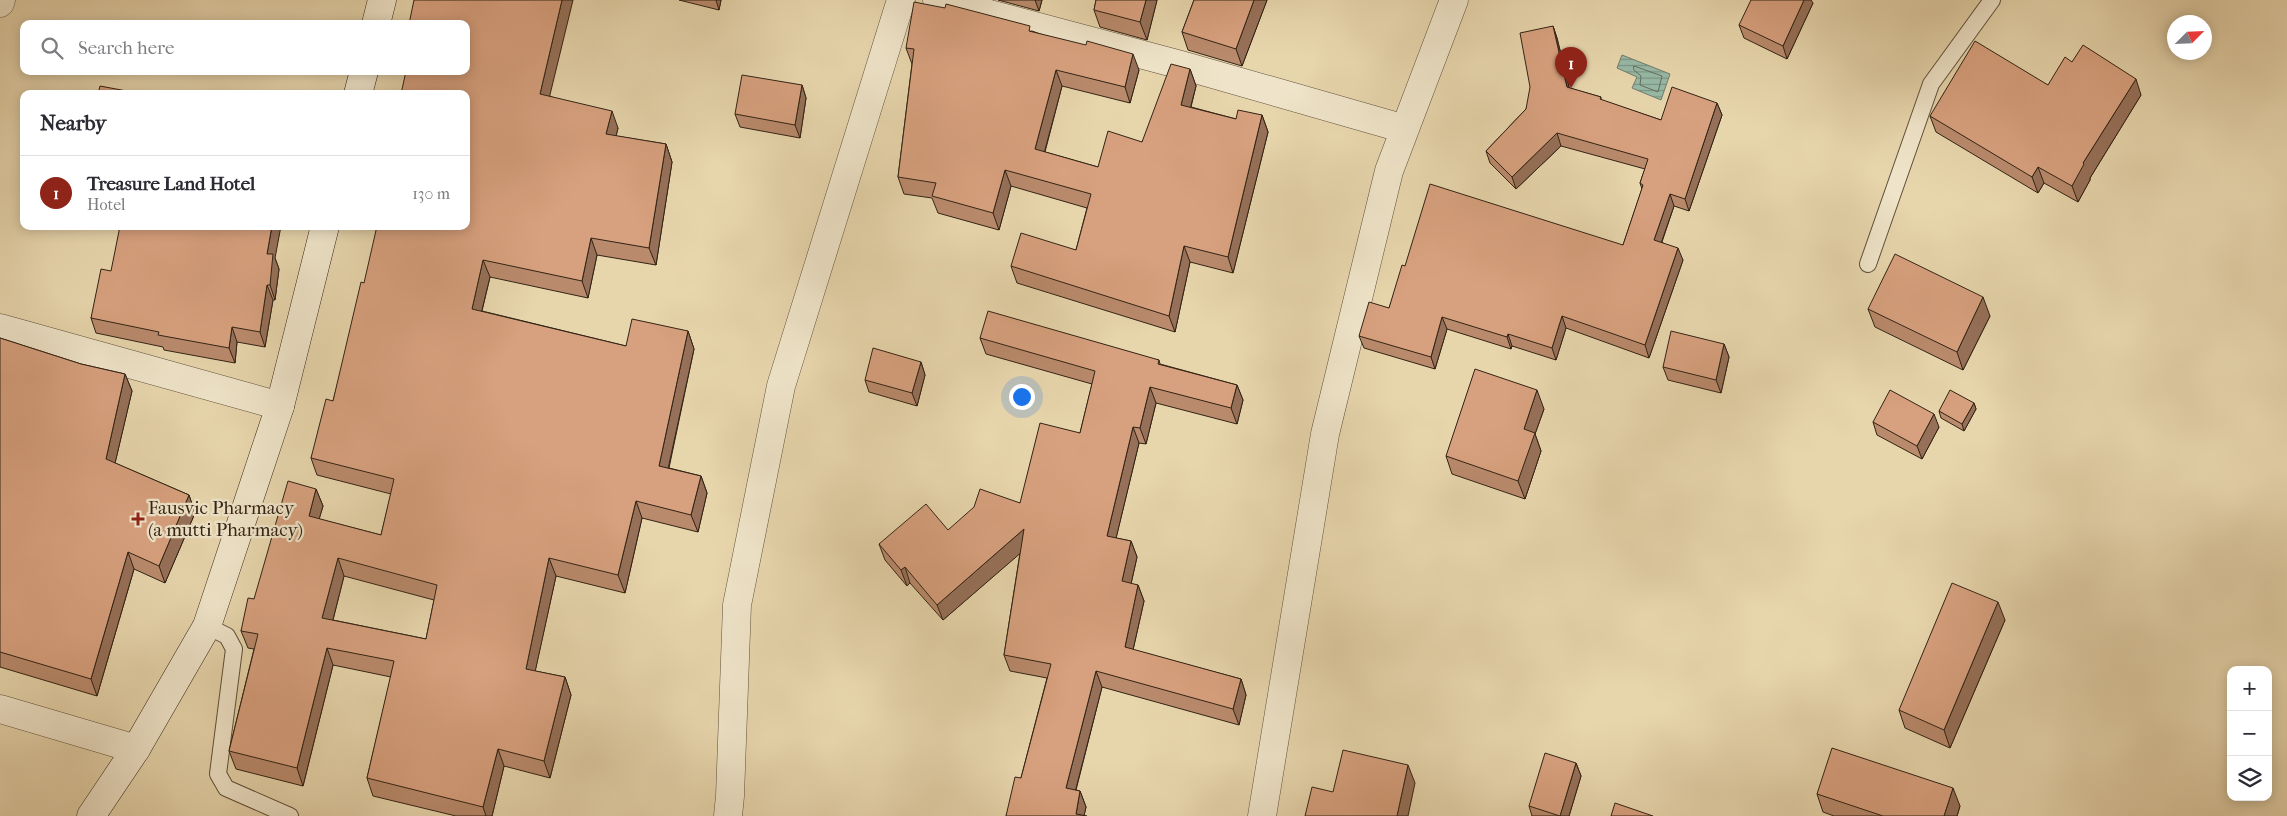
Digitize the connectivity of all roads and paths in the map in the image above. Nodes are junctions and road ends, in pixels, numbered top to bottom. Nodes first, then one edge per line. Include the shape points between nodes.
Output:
1 (382, 0) edge
2 (901, 0) edge
3 (937, 0) edge
4 (1454, 0) edge
5 (1992, 0) edge
6 (377, 20) edge
7 (363, 75) edge
8 (359, 90) edge
9 (1405, 129) junction
10 (324, 230) edge
11 (1868, 264) dead end
12 (0, 328) edge
13 (280, 406) junction
14 (207, 626) junction
15 (0, 709) edge
16 (136, 749) junction
17 (91, 816) edge
18 (290, 816) edge
19 (728, 816) edge
20 (1262, 816) edge

1 - 6 street
2 - 19 street via 781,386 737,605
3 - 9 street
4 - 9 street
5 - 11 lane via 1931,84
7 - 8 street
9 - 20 street via 1389,171 1325,434
10 - 13 street
12 - 13 street
13 - 14 street
14 - 16 street
14 - 18 lane via 227,636 234,649 218,774 226,788
15 - 16 street
16 - 17 street

